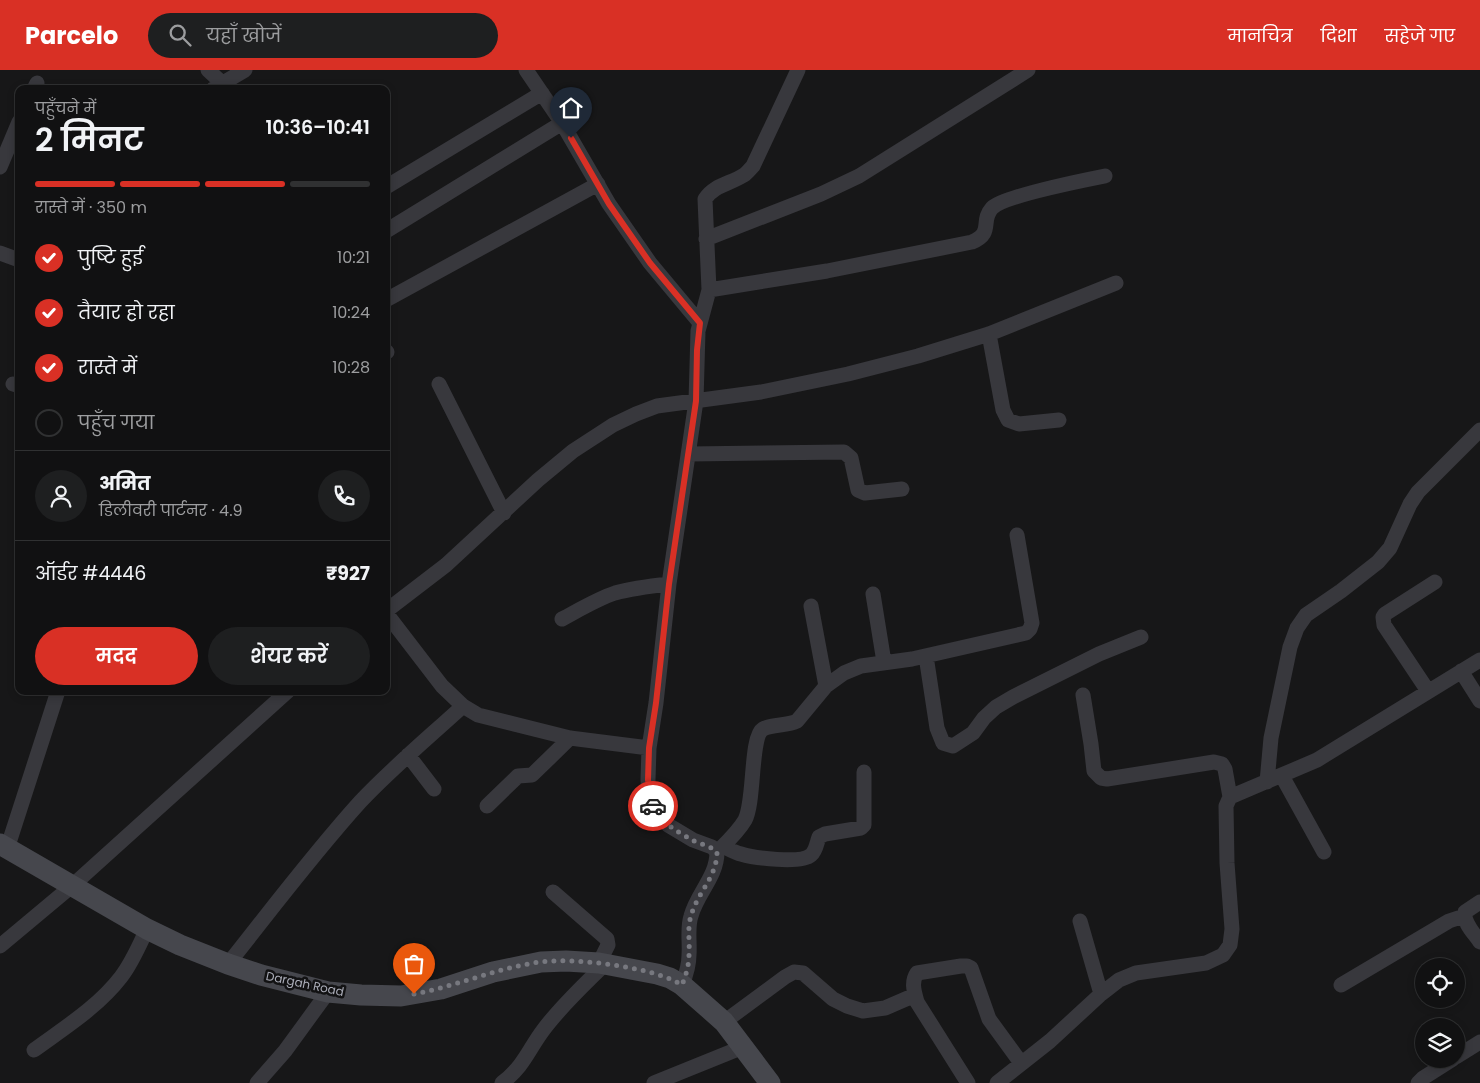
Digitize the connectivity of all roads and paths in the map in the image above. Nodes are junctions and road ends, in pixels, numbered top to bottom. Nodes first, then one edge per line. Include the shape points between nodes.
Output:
1 (208, 70) edge
2 (245, 70) edge
3 (526, 70) edge
4 (798, 70) edge
5 (1028, 70) edge
6 (216, 85) edge
7 (219, 85) edge
8 (542, 93) junction
9 (562, 123) junction
10 (15, 130) edge
11 (0, 167) edge
12 (1105, 176) dead end
13 (598, 184) junction
14 (390, 185) edge
15 (390, 229) edge
16 (706, 238) junction
17 (0, 253) edge
18 (15, 259) edge
19 (1116, 283) dead end
20 (709, 290) junction
21 (390, 298) edge
22 (700, 323) junction
23 (988, 334) junction
24 (439, 384) dead end
25 (696, 401) junction
26 (1059, 420) dead end
27 (1480, 430) edge
28 (689, 454) junction
29 (902, 488) dead end
30 (504, 513) junction
31 (1017, 536) dead end
32 (1435, 582) dead end
33 (669, 584) junction
34 (874, 594) dead end
35 (812, 606) dead end
36 (390, 609) edge
37 (390, 617) edge
38 (562, 619) dead end
39 (1141, 637) dead end
40 (926, 656) junction
41 (1480, 660) edge
42 (884, 662) junction
43 (1461, 671) junction
44 (826, 686) junction
45 (1428, 691) junction
46 (57, 695) edge
47 (284, 695) edge
48 (1083, 695) dead end
49 (1480, 701) edge
50 (463, 706) junction
51 (570, 738) junction
52 (649, 748) junction
53 (408, 755) junction
54 (864, 772) dead end
55 (1282, 776) junction
56 (1267, 782) junction
57 (434, 789) dead end
58 (1230, 796) junction
59 (486, 806) dead end
60 (4, 847) edge
61 (720, 849) junction
62 (1324, 852) dead end
63 (73, 885) junction
64 (553, 892) dead end
65 (1480, 902) edge
66 (1464, 916) junction
67 (1080, 920) dead end
68 (147, 930) junction
69 (1480, 942) edge
70 (0, 946) edge
71 (602, 963) junction
72 (228, 964) junction
73 (1341, 984) dead end
74 (682, 985) junction
75 (328, 992) junction
76 (1101, 994) junction
77 (915, 995) junction
78 (724, 1022) junction
79 (1480, 1042) edge
80 (744, 1046) junction
81 (34, 1050) dead end
82 (1465, 1052) edge
83 (1021, 1063) junction
84 (1439, 1068) edge
85 (257, 1083) edge
86 (502, 1083) edge
87 (654, 1083) edge
88 (770, 1083) edge
89 (968, 1083) edge
90 (997, 1083) edge
91 (1418, 1083) edge

1 - 6 street
2 - 7 street
3 - 8 street
4 - 16 street via 753,166 745,175 709,193 705,200
5 - 16 street via 859,176
8 - 9 street
8 - 14 street
9 - 13 street
9 - 15 street
10 - 11 street
12 - 20 street via 1002,202 992,208 981,238 972,242
13 - 21 street
13 - 22 street via 650,263
16 - 20 street
17 - 18 street
19 - 23 street
20 - 22 street
22 - 25 street
23 - 25 street via 848,374 761,392
23 - 26 street via 1003,410 1008,420 1019,424
24 - 30 street
25 - 28 street
25 - 30 street via 657,406 613,425 573,451
27 - 56 street via 1418,492 1390,548 1378,562 1306,615 1297,628 1271,738
28 - 29 street via 844,452 851,458 860,492
28 - 33 street
30 - 36 street
31 - 40 street via 1032,623 1030,629
32 - 45 street via 1383,617 1384,625
33 - 38 street via 614,593
33 - 52 street
34 - 42 street
35 - 44 street
37 - 50 street via 442,686
39 - 40 street via 1013,697 996,707 973,733 953,746 944,743 937,728
40 - 42 street
41 - 43 street
42 - 44 street via 844,672
43 - 45 street
43 - 49 street
44 - 61 street via 797,721 759,733 750,807 745,819
45 - 55 street via 1317,760
46 - 60 street
47 - 63 street
48 - 58 street via 1096,774 1107,779 1214,762 1222,764 1225,769
50 - 51 street via 478,715
50 - 53 street
51 - 52 street
51 - 59 street via 532,775 518,776
52 - 61 street via 649,793 654,809 668,825 693,840
53 - 57 street
53 - 72 street via 360,803
54 - 61 street via 864,826 819,837 813,854 808,857 762,859
55 - 56 street
55 - 62 street
56 - 58 street
58 - 76 street via 1226,806 1230,945 1223,955 1206,963 1136,973 1119,980
60 - 63 street, Dargah Road
61 - 74 street via 713,874 690,917 688,963
63 - 68 street, Dargah Road
63 - 70 street
64 - 71 street via 607,939
65 - 66 street via 1468,909
66 - 69 street
66 - 73 street via 1449,921
67 - 76 street
68 - 72 street, Dargah Road
68 - 81 street via 122,977 106,994
71 - 74 street, Dargah Road via 657,974
71 - 75 street, Dargah Road via 541,962 493,972 441,989 401,996
71 - 86 street via 544,1029 515,1073
72 - 75 street, Dargah Road
74 - 78 street, Dargah Road
75 - 85 street
76 - 83 street
77 - 78 street via 885,1008 863,1011 833,999 808,976 794,972
77 - 83 street via 914,978 917,973 961,966 971,968 989,1019
77 - 89 street
78 - 80 street, Dargah Road
79 - 82 street
80 - 87 street
80 - 88 street, Dargah Road
83 - 90 street
84 - 91 street

